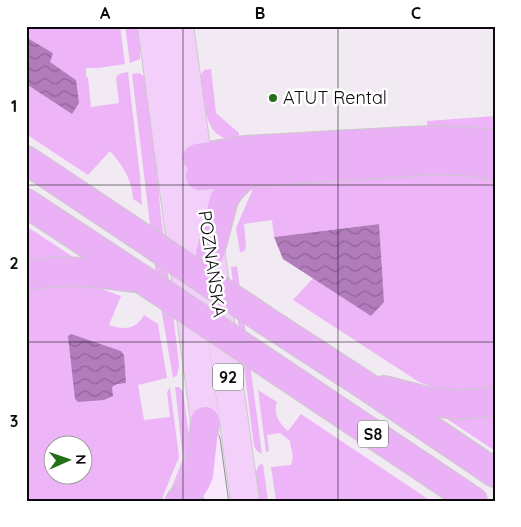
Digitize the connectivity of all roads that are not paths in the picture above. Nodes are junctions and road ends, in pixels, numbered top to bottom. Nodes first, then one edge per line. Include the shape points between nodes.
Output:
1 (152, 26) edge
2 (179, 26) edge
3 (495, 146) edge
4 (26, 160) edge
5 (495, 166) edge
6 (199, 167) junction
7 (171, 171) junction
8 (246, 173) junction
9 (26, 203) edge
10 (210, 253) junction
11 (26, 277) edge
12 (140, 278) junction
13 (363, 384) junction
14 (495, 401) edge
15 (206, 420) junction
16 (495, 473) edge
17 (180, 501) edge
18 (216, 501) edge
19 (245, 501) edge
20 (473, 501) edge

1 - 7 main road, POZNAŃSKA / 92
2 - 6 main road, POZNAŃSKA / 92
3 - 6 highway via 436,140 244,150
4 - 13 highway, S8, bridge
5 - 8 highway via 435,160
6 - 7 main road
6 - 8 highway
6 - 10 main road, POZNAŃSKA / 92
7 - 15 main road, POZNAŃSKA / 92
8 - 10 highway via 224,199
9 - 12 highway, S8
10 - 19 main road, POZNAŃSKA / 92
11 - 12 highway via 78,271
12 - 20 highway, S8, bridge
13 - 14 highway via 441,403 460,405
13 - 16 highway, S8
15 - 17 highway via 199,475 190,492
15 - 18 main road, POZNAŃSKA

